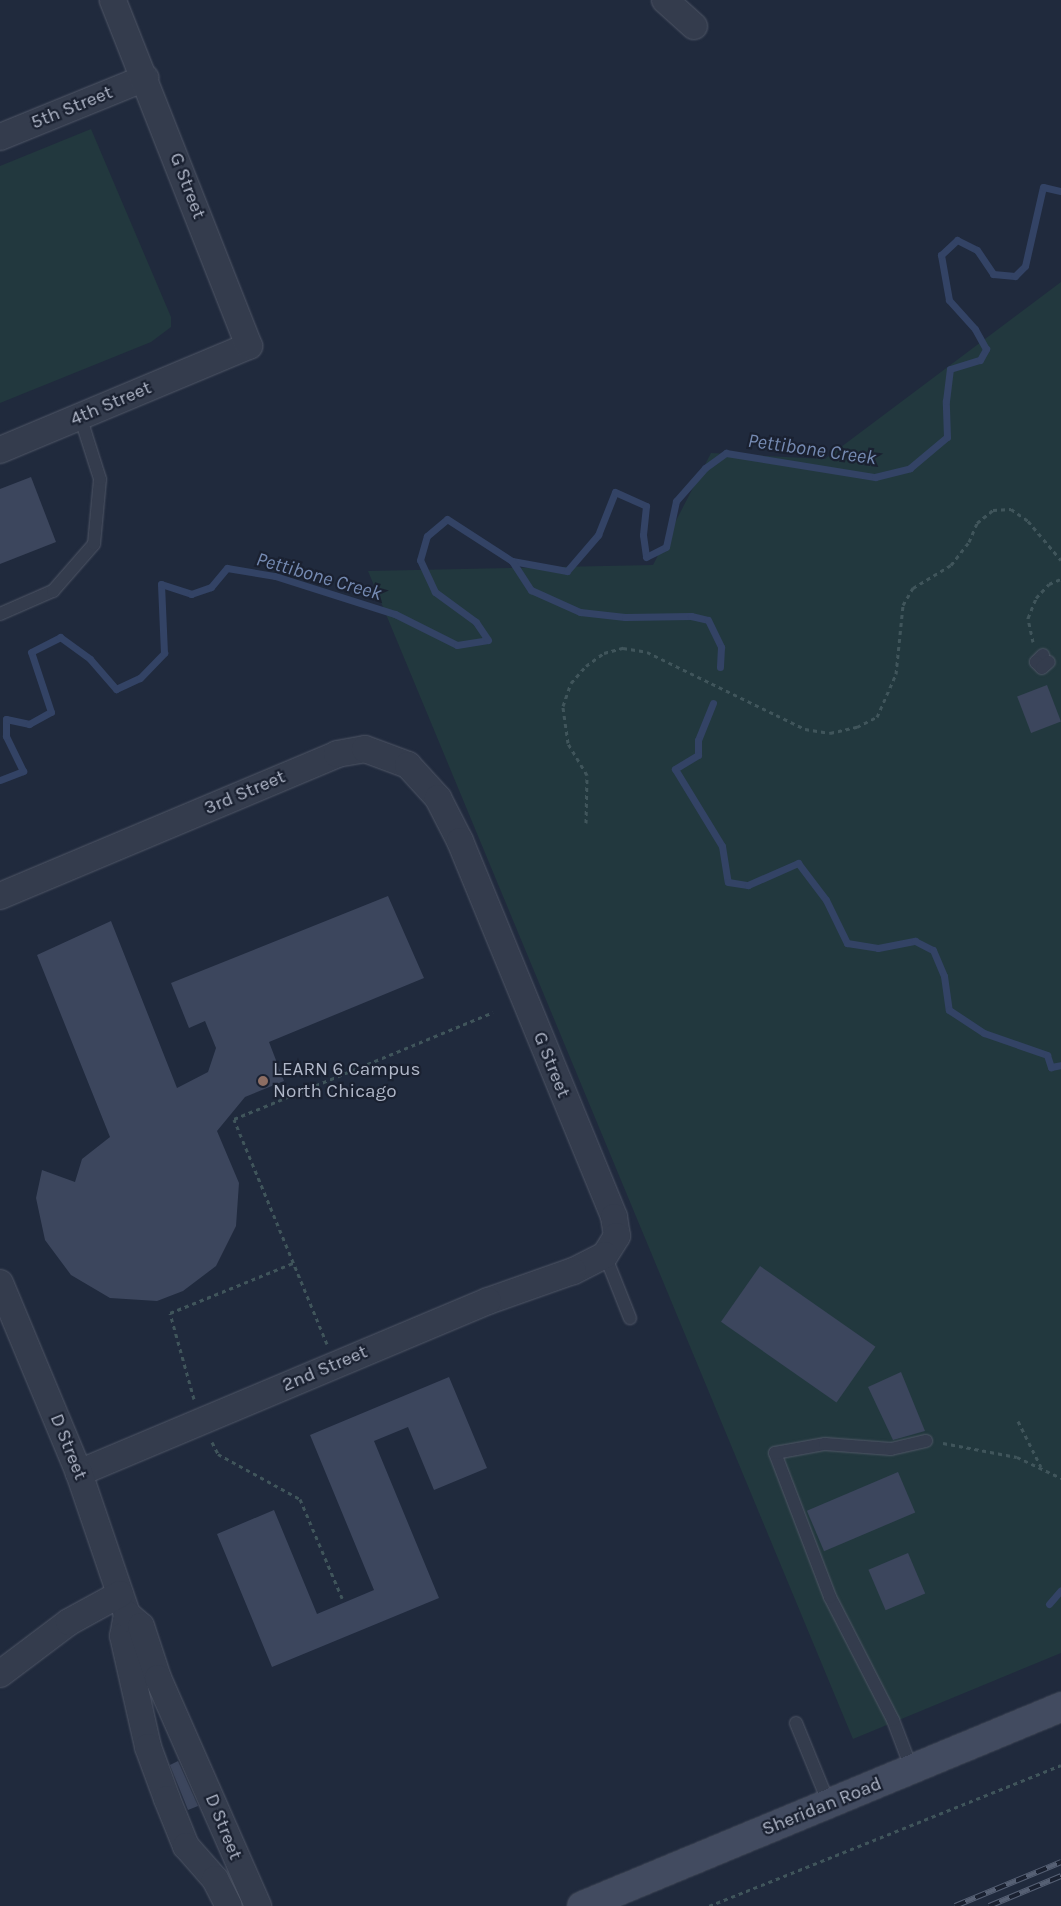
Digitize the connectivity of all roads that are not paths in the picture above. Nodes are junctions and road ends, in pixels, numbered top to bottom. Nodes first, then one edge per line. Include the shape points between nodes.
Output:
1 (113, 0) edge
2 (665, 0) edge
3 (694, 26) dead end
4 (144, 78) junction
5 (0, 137) edge
6 (223, 357) joint
7 (80, 416) junction
8 (0, 450) edge
9 (0, 614) edge
10 (460, 841) joint
11 (0, 896) edge
12 (605, 1254) junction
13 (0, 1283) edge
14 (630, 1318) dead end
15 (926, 1441) road end
16 (79, 1472) junction
17 (124, 1604) junction
18 (0, 1674) edge
19 (1061, 1706) edge
20 (796, 1723) dead end
21 (912, 1770) junction
22 (829, 1804) junction
23 (229, 1906) edge
24 (258, 1906) edge
25 (582, 1906) edge

1 - 4 street, G Street
2 - 3 street
4 - 5 street, 5th Street
4 - 6 street, G Street via 249,346
6 - 7 street, 4th Street
7 - 8 street, 4th Street
7 - 9 lane via 100,479 94,544 53,591
10 - 11 street, 3rd Street via 438,798 420,776 408,765 365,749 338,754
10 - 12 street, G Street via 614,1217 617,1236
12 - 14 lane
12 - 16 street, 2nd Street via 573,1270 478,1305
13 - 16 street, D Street
15 - 21 lane via 891,1449 825,1444 775,1453 830,1597 893,1720
16 - 17 street, D Street
17 - 18 street via 69,1622
17 - 23 street, D Street via 123,1636 148,1747 186,1846 215,1879
17 - 24 street, D Street via 140,1626 158,1678
19 - 21 main road, Sheridan Road
20 - 22 lane
21 - 22 main road, Sheridan Road
22 - 25 main road, Sheridan Road

